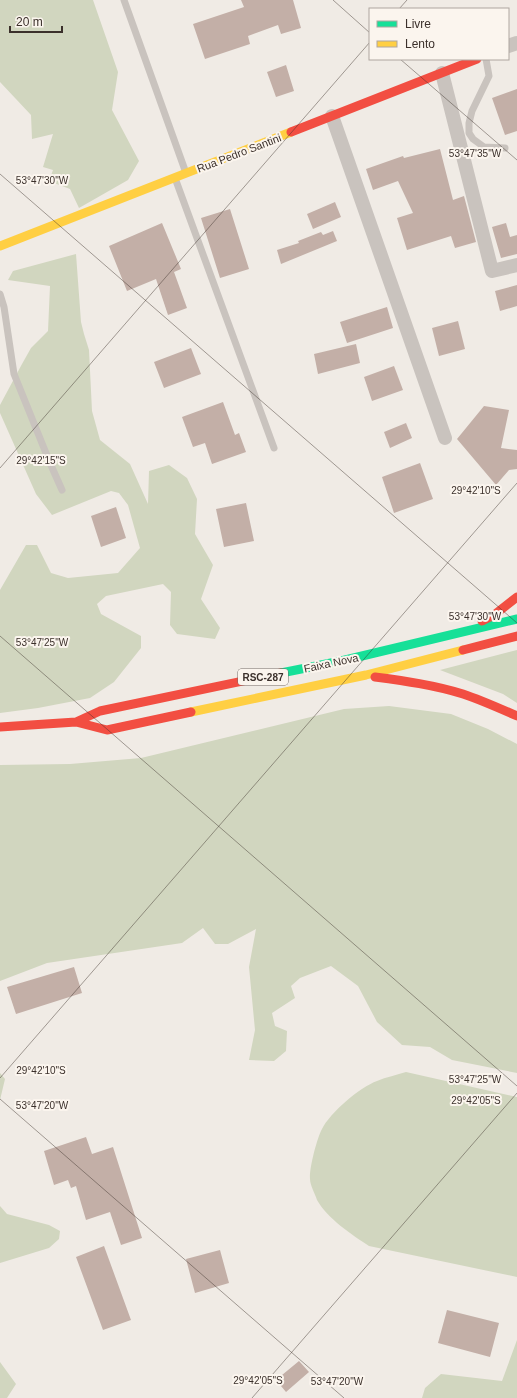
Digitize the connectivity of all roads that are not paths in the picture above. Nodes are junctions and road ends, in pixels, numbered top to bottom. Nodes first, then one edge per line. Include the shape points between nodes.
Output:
1 (124, 0) edge
2 (474, 60) edge
3 (486, 60) edge
4 (442, 73) junction
5 (332, 116) junction
6 (505, 148) dead end
7 (186, 174) junction
8 (175, 178) junction
9 (0, 246) edge
10 (517, 265) edge
11 (0, 294) edge
12 (445, 438) dead end
13 (274, 448) dead end
14 (62, 490) dead end
15 (517, 597) edge
16 (517, 619) edge
17 (451, 635) junction
18 (517, 636) edge
19 (366, 675) junction
20 (517, 716) edge
21 (76, 722) junction
22 (0, 727) edge

1 - 7 lane
2 - 4 main road, Rua Pedro Santini
3 - 6 lane via 489,76 472,111 469,133 472,140 484,147
4 - 5 main road, Rua Pedro Santini
4 - 10 street via 492,271
5 - 7 main road, Rua Pedro Santini
5 - 12 street
7 - 8 main road, Rua Pedro Santini
8 - 9 main road, Rua Pedro Santini
8 - 13 lane
11 - 14 lane via 14,374
15 - 17 main road via 494,615
16 - 17 main road, Faixa Nova / RSC-287
17 - 21 main road, Faixa Nova / RSC-287 via 341,661 100,711
18 - 19 main road, Faixa Nova / RSC-287
19 - 20 main road via 462,694
19 - 21 main road, Faixa Nova / RSC-287 via 107,730
21 - 22 main road, Faixa Nova / RSC-287

